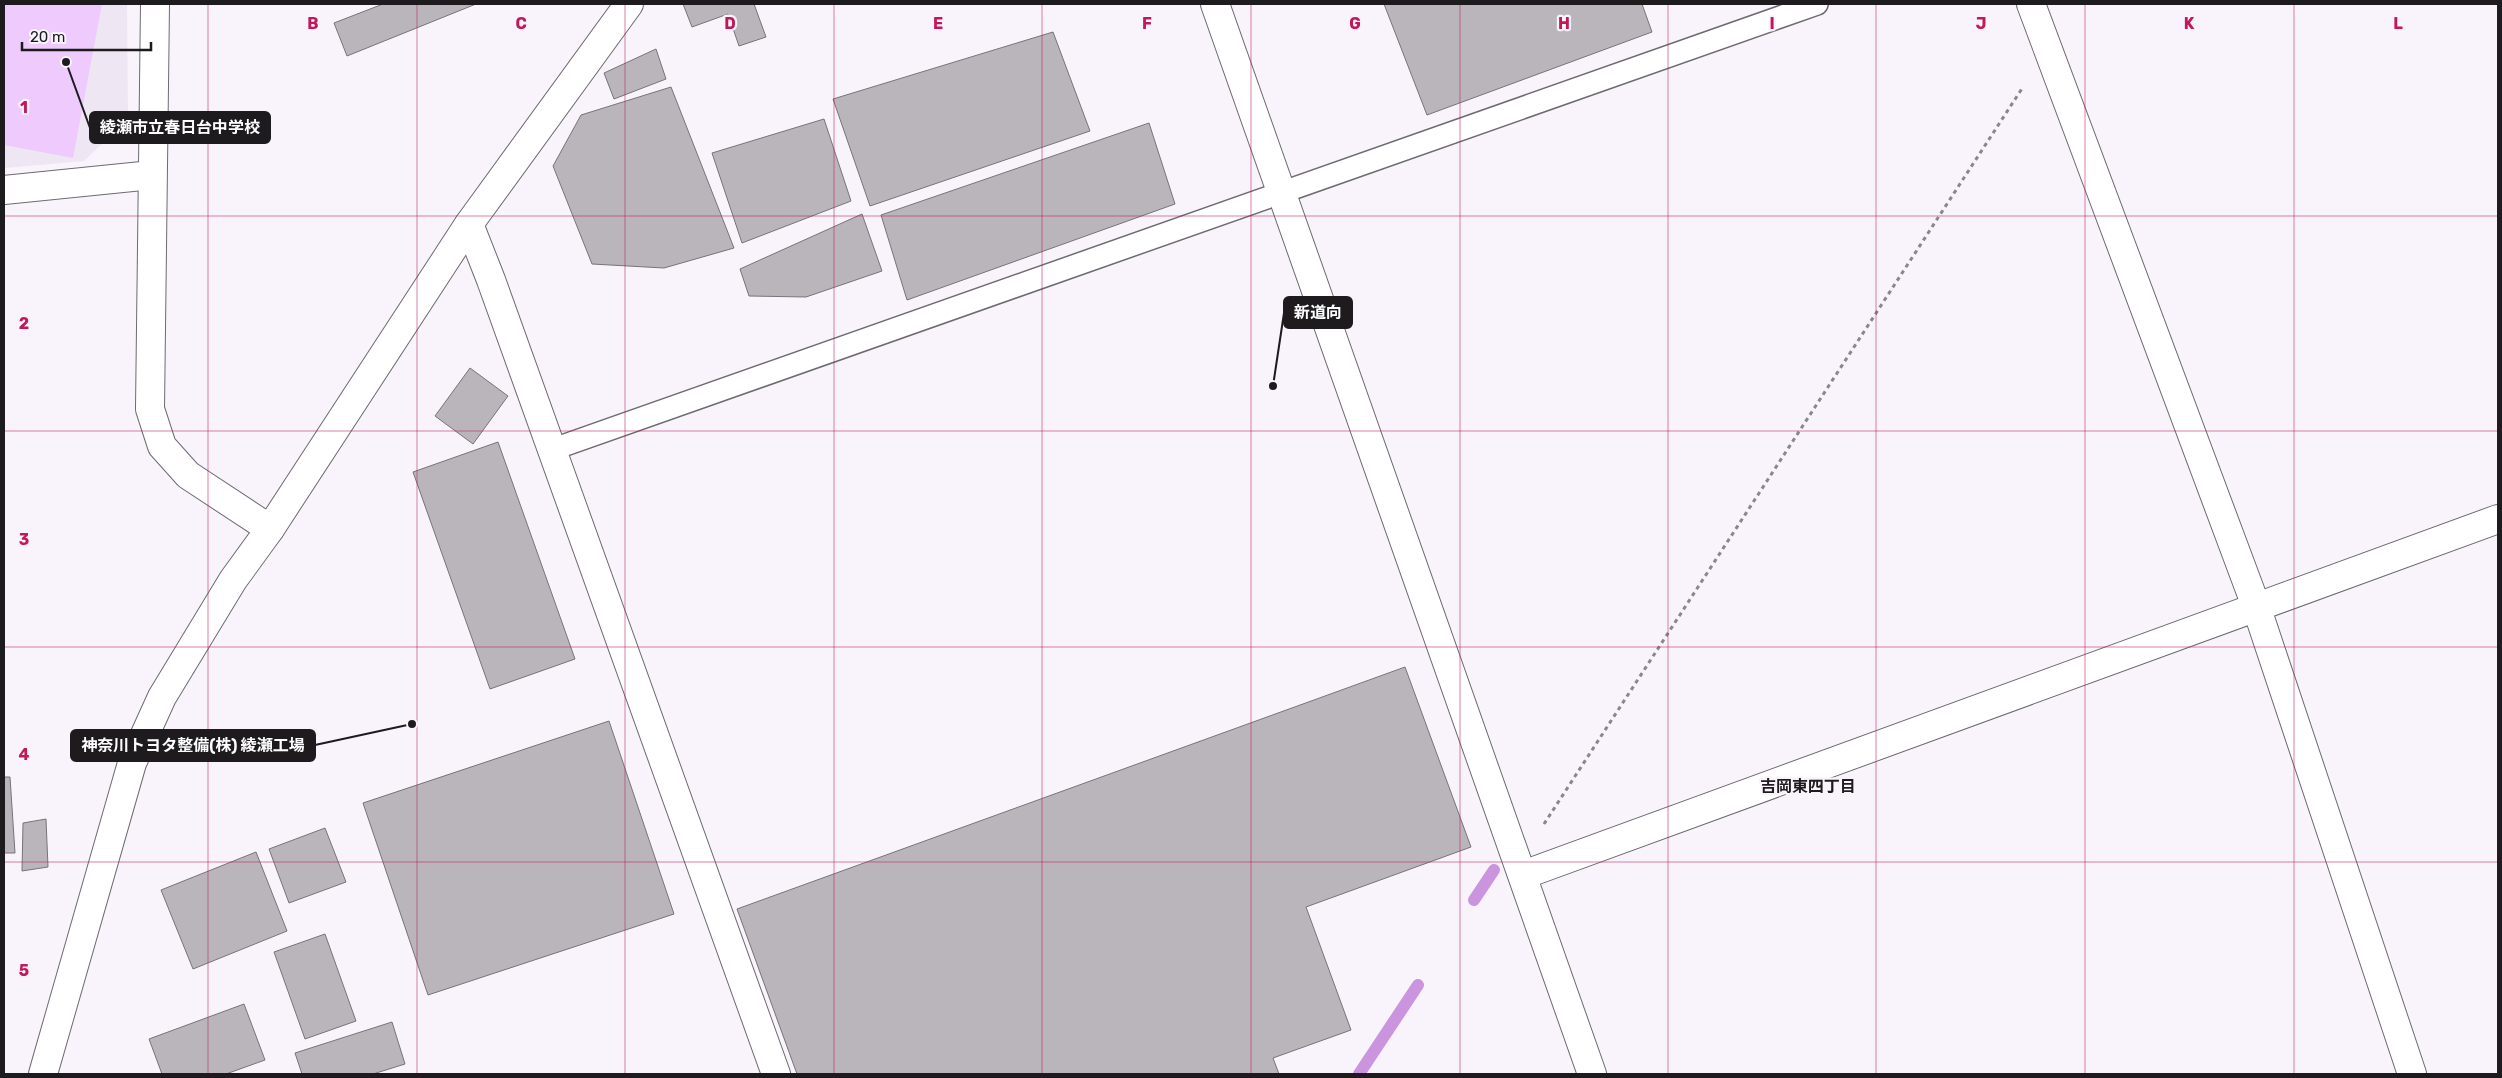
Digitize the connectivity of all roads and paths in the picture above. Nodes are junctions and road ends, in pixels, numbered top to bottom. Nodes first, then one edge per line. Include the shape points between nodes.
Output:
1 (155, 4) edge
2 (629, 4) edge
3 (1214, 4) edge
4 (1817, 4) edge
5 (2031, 4) edge
6 (2048, 49) junction
7 (152, 175) junction
8 (4, 190) edge
9 (1283, 194) junction
10 (469, 224) junction
11 (551, 450) junction
12 (2498, 519) edge
13 (270, 529) junction
14 (2256, 606) junction
15 (1521, 869) junction
16 (43, 1074) edge
17 (776, 1074) edge
18 (1592, 1074) edge
19 (2412, 1074) edge

1 - 7 street
2 - 10 street
3 - 9 street
4 - 9 lane
5 - 6 street
6 - 14 street
6 - 15 path
7 - 8 street
7 - 13 street via 150,409 162,446 188,475
9 - 11 lane
9 - 15 street
10 - 11 street
10 - 13 street
11 - 17 street
12 - 14 street
13 - 16 street via 186,654 132,763
14 - 15 street
14 - 19 street
15 - 18 street

